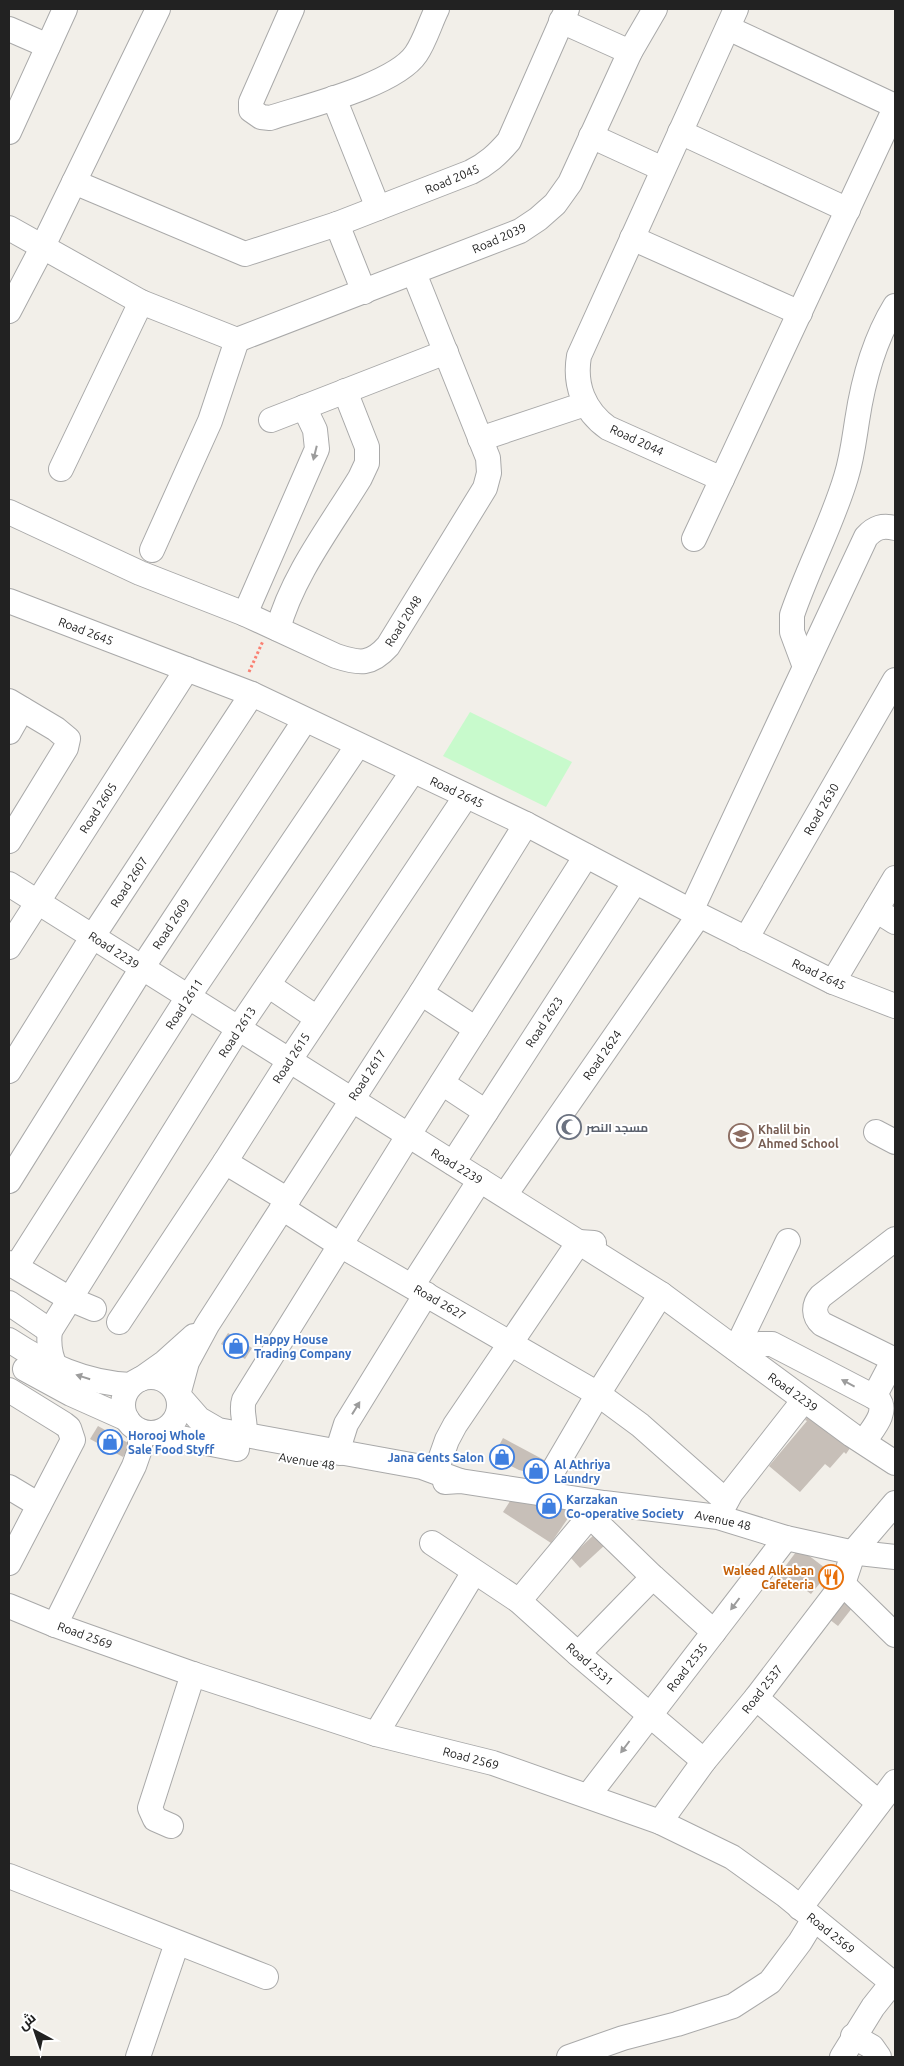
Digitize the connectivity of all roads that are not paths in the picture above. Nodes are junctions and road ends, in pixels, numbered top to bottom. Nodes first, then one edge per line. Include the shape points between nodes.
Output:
1 (65, 9) edge
2 (158, 9) edge
3 (292, 9) edge
4 (437, 9) edge
5 (655, 9) edge
6 (564, 15) edge
7 (732, 18) edge
8 (9, 28) edge
9 (48, 46) junction
10 (630, 52) junction
11 (334, 98) junction
12 (895, 107) edge
13 (9, 132) edge
14 (680, 132) junction
15 (592, 136) junction
16 (663, 169) junction
17 (74, 182) junction
18 (378, 208) junction
19 (848, 210) junction
20 (337, 224) junction
21 (9, 228) edge
22 (632, 238) junction
23 (42, 248) junction
24 (414, 272) junction
25 (364, 292) junction
26 (141, 302) junction
27 (895, 306) edge
28 (9, 311) edge
29 (800, 313) junction
30 (238, 340) junction
31 (446, 352) junction
32 (345, 391) junction
33 (586, 404) junction
34 (304, 407) junction
35 (271, 420) dead end
36 (480, 439) junction
37 (62, 469) dead end
38 (722, 479) junction
39 (9, 512) edge
40 (895, 528) edge
41 (694, 539) dead end
42 (152, 550) dead end
43 (11, 607) edge
44 (245, 614) junction
45 (274, 627) junction
46 (805, 667) junction
47 (187, 668) junction
48 (895, 680) edge
49 (247, 692) junction
50 (15, 705) edge
51 (305, 720) junction
52 (9, 732) edge
53 (358, 745) junction
54 (414, 771) junction
55 (466, 796) junction
56 (526, 824) junction
57 (9, 840) edge
58 (586, 856) junction
59 (895, 878) edge
60 (635, 882) junction
61 (9, 884) edge
62 (38, 902) junction
63 (695, 913) junction
64 (886, 916) edge
65 (93, 936) junction
66 (746, 939) junction
67 (9, 947) edge
68 (142, 968) junction
69 (833, 982) junction
70 (268, 985) junction
71 (421, 993) junction
72 (188, 997) junction
73 (895, 1006) edge
74 (317, 1018) junction
75 (238, 1029) junction
76 (476, 1029) junction
77 (289, 1061) junction
78 (9, 1071) edge
79 (442, 1083) junction
80 (351, 1100) junction
81 (486, 1112) junction
82 (408, 1136) junction
83 (225, 1162) junction
84 (453, 1163) junction
85 (480, 1180) junction
86 (9, 1181) edge
87 (505, 1195) junction
88 (285, 1204) junction
89 (895, 1239) edge
90 (579, 1242) junction
91 (788, 1242) dead end
92 (340, 1245) junction
93 (12, 1266) edge
94 (419, 1290) junction
95 (661, 1294) junction
96 (70, 1299) junction
97 (9, 1303) edge
98 (94, 1309) dead end
99 (119, 1322) dead end
100 (207, 1325) junction
101 (50, 1331) junction
102 (9, 1340) edge
103 (511, 1342) junction
104 (735, 1348) junction
105 (9, 1359) edge
106 (895, 1359) edge
107 (56, 1368) junction
108 (136, 1382) junction
109 (9, 1390) edge
110 (71, 1394) junction
111 (598, 1394) junction
112 (178, 1395) junction
113 (883, 1398) edge
114 (804, 1400) junction
115 (50, 1414) junction
116 (141, 1427) junction
117 (244, 1435) junction
118 (864, 1442) junction
119 (340, 1453) junction
120 (895, 1463) edge
121 (436, 1471) junction
122 (460, 1481) junction
123 (9, 1487) edge
124 (540, 1493) junction
125 (895, 1503) edge
126 (39, 1505) junction
127 (597, 1509) junction
128 (722, 1509) junction
129 (786, 1538) junction
130 (432, 1543) dead end
131 (854, 1551) junction
132 (895, 1557) edge
133 (9, 1563) edge
134 (474, 1572) junction
135 (653, 1577) junction
136 (843, 1584) junction
137 (519, 1601) junction
138 (9, 1606) edge
139 (55, 1624) junction
140 (714, 1632) junction
141 (895, 1635) edge
142 (578, 1654) junction
143 (193, 1674) junction
144 (756, 1698) junction
145 (650, 1716) junction
146 (376, 1734) junction
147 (704, 1761) junction
148 (895, 1782) edge
149 (588, 1796) junction
150 (879, 1803) junction
151 (660, 1822) junction
152 (171, 1826) dead end
153 (9, 1876) edge
154 (807, 1914) junction
155 (177, 1943) junction
156 (266, 1976) dead end
157 (891, 1976) edge
158 (853, 2036) junction
159 (138, 2057) edge
160 (569, 2057) edge
161 (842, 2057) edge
162 (879, 2057) edge

1 - 9 street
2 - 17 street
3 - 11 street via 251,102 251,110 260,117 270,118
4 - 11 street via 416,54 406,65 392,75
5 - 10 street, Road 2039
6 - 10 street
6 - 18 street, Road 2045 via 508,141 498,154 471,172
7 - 12 street, Road 2044
7 - 14 street, Road 2044
8 - 9 street
9 - 13 street
10 - 15 street, Road 2039
11 - 18 street
12 - 19 street, Road 2044
14 - 16 street, Road 2044
14 - 19 street
15 - 16 street
15 - 24 street, Road 2039 via 570,183 555,204 538,219 520,231
16 - 22 street, Road 2044
17 - 20 street, Road 2045 via 245,254
17 - 23 street
18 - 20 street, Road 2045
19 - 29 street, Road 2044
20 - 25 street
21 - 23 street
22 - 29 street
22 - 33 street, Road 2044 via 579,356 576,372
23 - 26 street
23 - 28 street
24 - 25 street, Road 2039
24 - 31 street, Road 2048
25 - 30 street, Road 2039
26 - 30 street
26 - 37 street
27 - 46 street via 882,330 870,365 841,494 792,615 792,632
29 - 38 street, Road 2044
30 - 42 street via 210,421
31 - 32 street
31 - 36 street, Road 2048
32 - 34 street
32 - 45 street via 367,447 367,463 296,582
33 - 36 street
33 - 38 street, Road 2044 via 597,420 608,428
34 - 35 street
34 -> 44 street via 315,430 317,449
36 - 45 street, Road 2048 via 488,458 485,488 388,646 378,657 365,662 350,660
38 - 41 street, Road 2044
39 - 44 street, Road 2048 via 140,573
40 - 46 street, Road 2624 via 880,527 866,537
43 - 47 street, Road 2645
44 - 45 street, Road 2048
46 - 63 street, Road 2624
47 - 49 street, Road 2645
47 - 62 street, Road 2605
48 - 66 street, Road 2630
49 - 51 street, Road 2645
49 - 65 street, Road 2607
50 - 52 street
50 - 57 street via 68,739 66,748
51 - 53 street, Road 2645
51 - 68 street, Road 2609
53 - 54 street, Road 2645
53 - 72 street, Road 2611
54 - 55 street, Road 2645
54 - 70 street, Road 2613
55 - 56 street, Road 2645
55 - 74 street, Road 2615
56 - 58 street, Road 2645
56 - 71 street, Road 2617
58 - 60 street, Road 2645
58 - 76 street
59 - 64 street
60 - 63 street, Road 2645
60 - 81 street, Road 2623
61 - 62 street, Road 2239
62 - 65 street, Road 2239
62 - 67 street, Road 2605
63 - 66 street, Road 2645
63 - 87 street, Road 2624
64 - 69 street
65 - 68 street, Road 2239
65 - 78 street, Road 2607
66 - 69 street, Road 2645
68 - 72 street, Road 2239
68 - 86 street, Road 2609
69 - 73 street, Road 2645
70 - 74 street
70 - 75 street, Road 2613
71 - 76 street
71 - 80 street, Road 2617
72 - 75 street, Road 2239
72 - 93 street, Road 2611
74 - 77 street, Road 2615
75 - 77 street, Road 2239
75 - 96 street, Road 2613
76 - 79 street
77 - 80 street, Road 2239
77 - 83 street, Road 2615
79 - 81 street
79 - 82 street
80 - 82 street, Road 2239
80 - 88 street, Road 2617
81 - 84 street, Road 2623
82 - 84 street, Road 2239
82 - 92 street
83 - 88 street, Road 2627
83 - 99 street, Road 2615
84 - 85 street, Road 2239
85 - 87 street, Road 2239
85 - 94 street
87 - 90 street, Road 2239
88 - 92 street, Road 2627
88 - 100 street, Road 2617
89 - 106 street via 821,1296 814,1310 822,1324
90 - 95 street, Road 2239
90 - 103 street
90 - 104 street via 616,1251 690,1296
91 - 104 street
92 - 94 street, Road 2627
92 - 117 street via 244,1400
93 - 96 street
94 - 103 street, Road 2627
119 -> 94 street via 346,1424
95 - 104 street, Road 2239
95 - 111 street
96 - 98 street
96 - 101 street, Road 2613
97 - 101 street
100 - 108 street, Road 2617 via 165,1362
100 - 112 street, Road 2617 via 186,1362
101 - 107 street via 48,1342
102 - 107 street
103 - 111 street, Road 2627
103 - 121 street via 455,1425
113 -> 104 street via 772,1344
104 - 114 street, Road 2239
105 - 110 street, Avenue 48
106 - 113 street
108 -> 107 street via 100,1382
108 - 112 street via 159,1377 167,1381
108 - 116 street via 126,1392 123,1401 124,1410
109 - 115 street
110 - 115 street
110 - 116 street, Avenue 48
111 - 124 street
111 - 128 street, Road 2627 via 640,1425
112 - 116 street via 180,1404 175,1420 163,1430
112 - 117 street, Avenue 48 via 208,1426
113 - 118 street via 882,1412
114 - 118 street, Road 2239
114 - 128 street
115 - 126 street via 69,1428 73,1440
116 - 122 street, Avenue 48 via 249,1451 419,1480
116 - 139 street via 140,1449 134,1466
117 - 119 street, Avenue 48
118 - 120 street, Road 2239
119 - 121 street, Avenue 48
121 - 122 street, Avenue 48
122 - 124 street, Avenue 48
123 - 126 street
124 - 127 street, Avenue 48
125 - 131 street
126 - 133 street
127 - 128 street, Avenue 48
127 - 135 street
127 - 137 street
128 - 129 street, Avenue 48
129 - 131 street, Avenue 48
129 -> 140 street, Road 2535
130 - 134 street, Road 2531
131 - 132 street, Avenue 48
131 - 136 street, Road 2537
134 - 137 street, Road 2531
134 - 146 street
135 - 140 street
135 - 142 street
136 - 141 street
136 - 144 street, Road 2537
137 - 142 street, Road 2531
138 - 139 street, Road 2569
139 - 143 street, Road 2569
140 - 145 street, Road 2535
142 - 145 street, Road 2531
143 - 146 street, Road 2569
143 - 152 street via 150,1808 155,1819
144 - 147 street, Road 2537
144 - 150 street
145 - 147 street, Road 2531
145 -> 149 street, Road 2535
146 - 149 street, Road 2569 via 493,1763
147 - 151 street, Road 2537
148 - 150 street
149 - 151 street, Road 2569
150 - 154 street
151 - 154 street, Road 2569 via 732,1857
153 - 155 street
154 - 157 street, Road 2569
154 - 160 street via 800,1942 770,1982 733,2006
155 - 156 street
155 - 159 street
157 - 158 street
158 - 161 street
158 - 162 street via 872,2047

